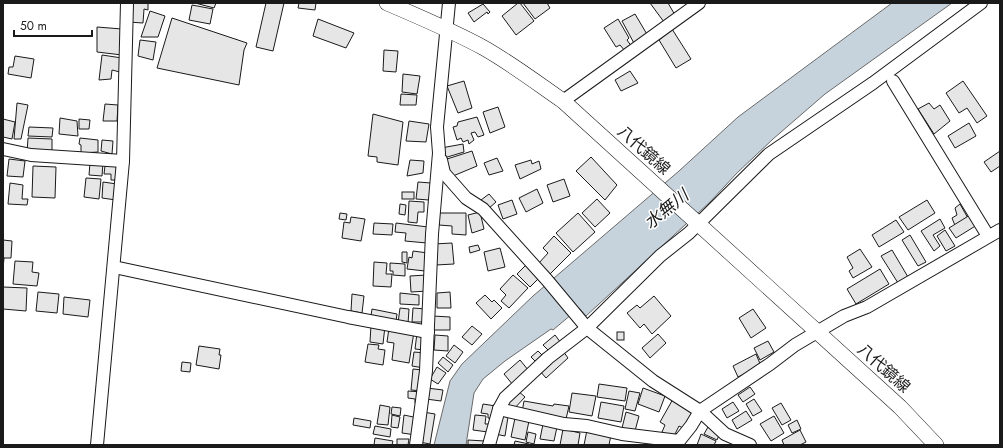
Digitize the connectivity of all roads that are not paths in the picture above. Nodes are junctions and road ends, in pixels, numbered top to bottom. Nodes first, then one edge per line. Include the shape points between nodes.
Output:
1 (127, 3) edge
2 (387, 3) edge
3 (449, 3) edge
4 (699, 3) edge
5 (981, 3) edge
6 (447, 29) junction
7 (893, 81) dead end
8 (563, 101) junction
9 (3, 149) edge
10 (439, 153) junction
11 (123, 161) junction
12 (697, 223) junction
13 (1000, 230) edge
14 (988, 236) junction
15 (114, 267) junction
16 (587, 328) junction
17 (428, 332) junction
18 (818, 332) junction
19 (499, 409) junction
20 (700, 411) junction
21 (98, 445) edge
22 (416, 445) edge
23 (489, 445) edge
24 (750, 445) edge
25 (936, 445) edge

1 - 11 street
2 - 6 main road, 八代鏡線
3 - 6 street
4 - 8 street
5 - 12 street via 873,83 769,154
6 - 8 main road, 八代鏡線 via 522,72
6 - 10 street via 437,127
7 - 14 street
8 - 12 main road, 八代鏡線
9 - 11 street via 31,155
10 - 16 street via 444,173 466,198 483,209
10 - 17 street via 432,234
11 - 15 street
12 - 16 street
12 - 18 main road, 八代鏡線
13 - 14 street
14 - 18 street via 867,307 844,316
15 - 17 street
15 - 21 street
16 - 19 street via 548,358 505,398
16 - 20 street via 653,381
17 - 22 street via 426,371
18 - 20 street
18 - 25 main road, 八代鏡線 via 900,407
19 - 20 street via 564,424 679,441
19 - 23 street
20 - 24 street via 725,434

